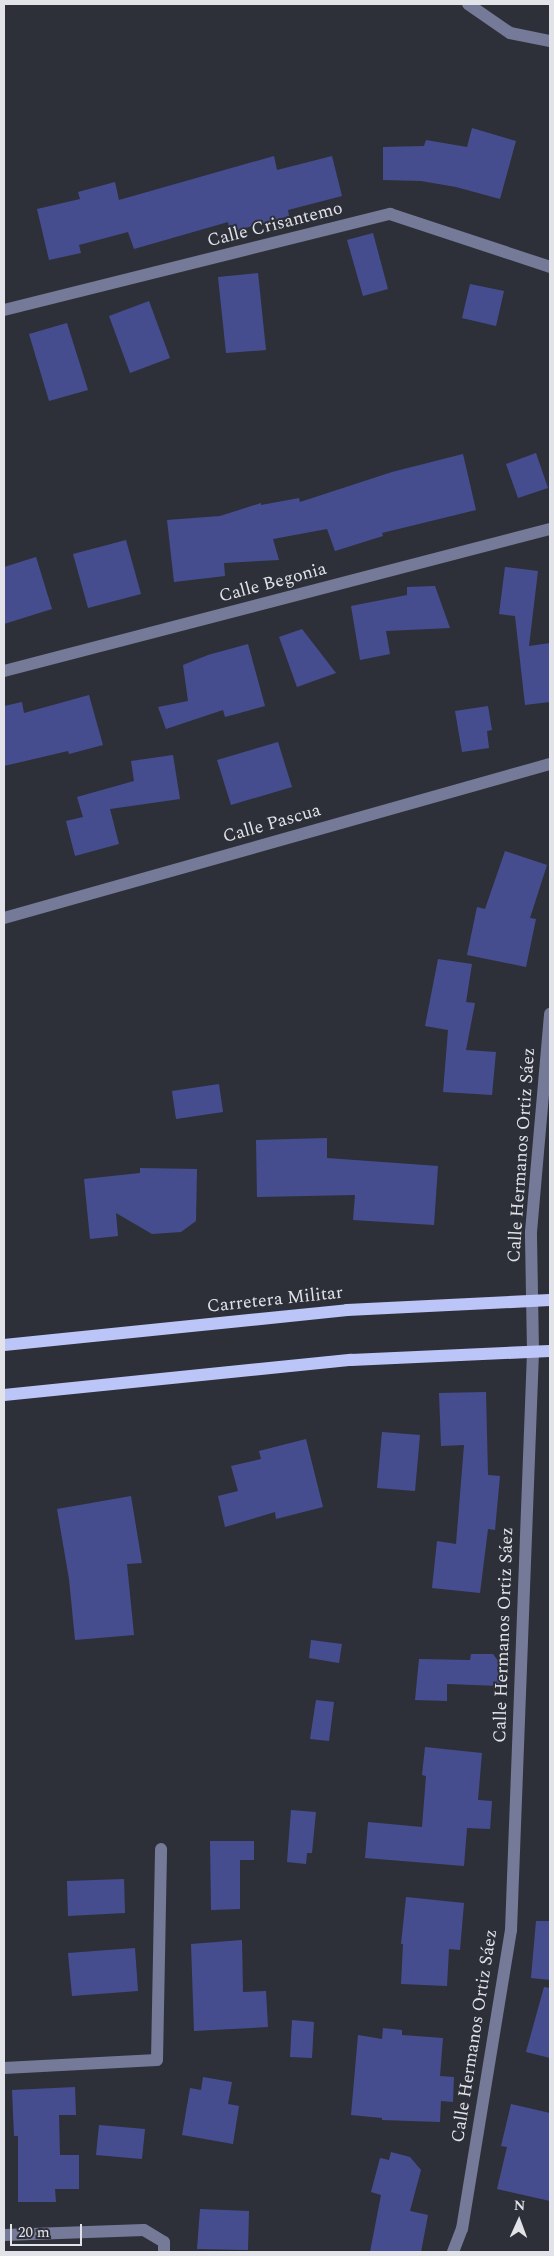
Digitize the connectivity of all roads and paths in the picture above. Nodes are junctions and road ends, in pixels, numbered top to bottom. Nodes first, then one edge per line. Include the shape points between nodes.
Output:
1 (468, 4) edge
2 (550, 41) edge
3 (550, 267) edge
4 (4, 310) edge
5 (550, 530) edge
6 (4, 671) edge
7 (550, 764) edge
8 (4, 918) edge
9 (550, 1014) edge
10 (532, 1300) junction
11 (550, 1300) edge
12 (4, 1345) edge
13 (533, 1351) junction
14 (550, 1351) edge
15 (4, 1395) edge
16 (161, 1850) dead end
17 (4, 2068) edge
18 (4, 2235) edge
19 (164, 2252) edge
20 (453, 2252) edge

1 - 2 street via 510,33
3 - 4 street, Calle Crisantemo via 390,214
5 - 6 street, Calle Begonia
7 - 8 street, Calle Pascua
9 - 10 street, Calle Hermanos Ortiz Sáez via 531,1232
10 - 11 main road, Carretera Militar
10 - 12 main road, Carretera Militar via 347,1310
10 - 13 street, Calle Hermanos Ortiz Sáez
13 - 14 main road
13 - 15 main road via 351,1360
13 - 20 street, Calle Hermanos Ortiz Sáez via 511,1930 462,2229
16 - 17 street via 157,2060
18 - 19 street via 144,2230 164,2242

